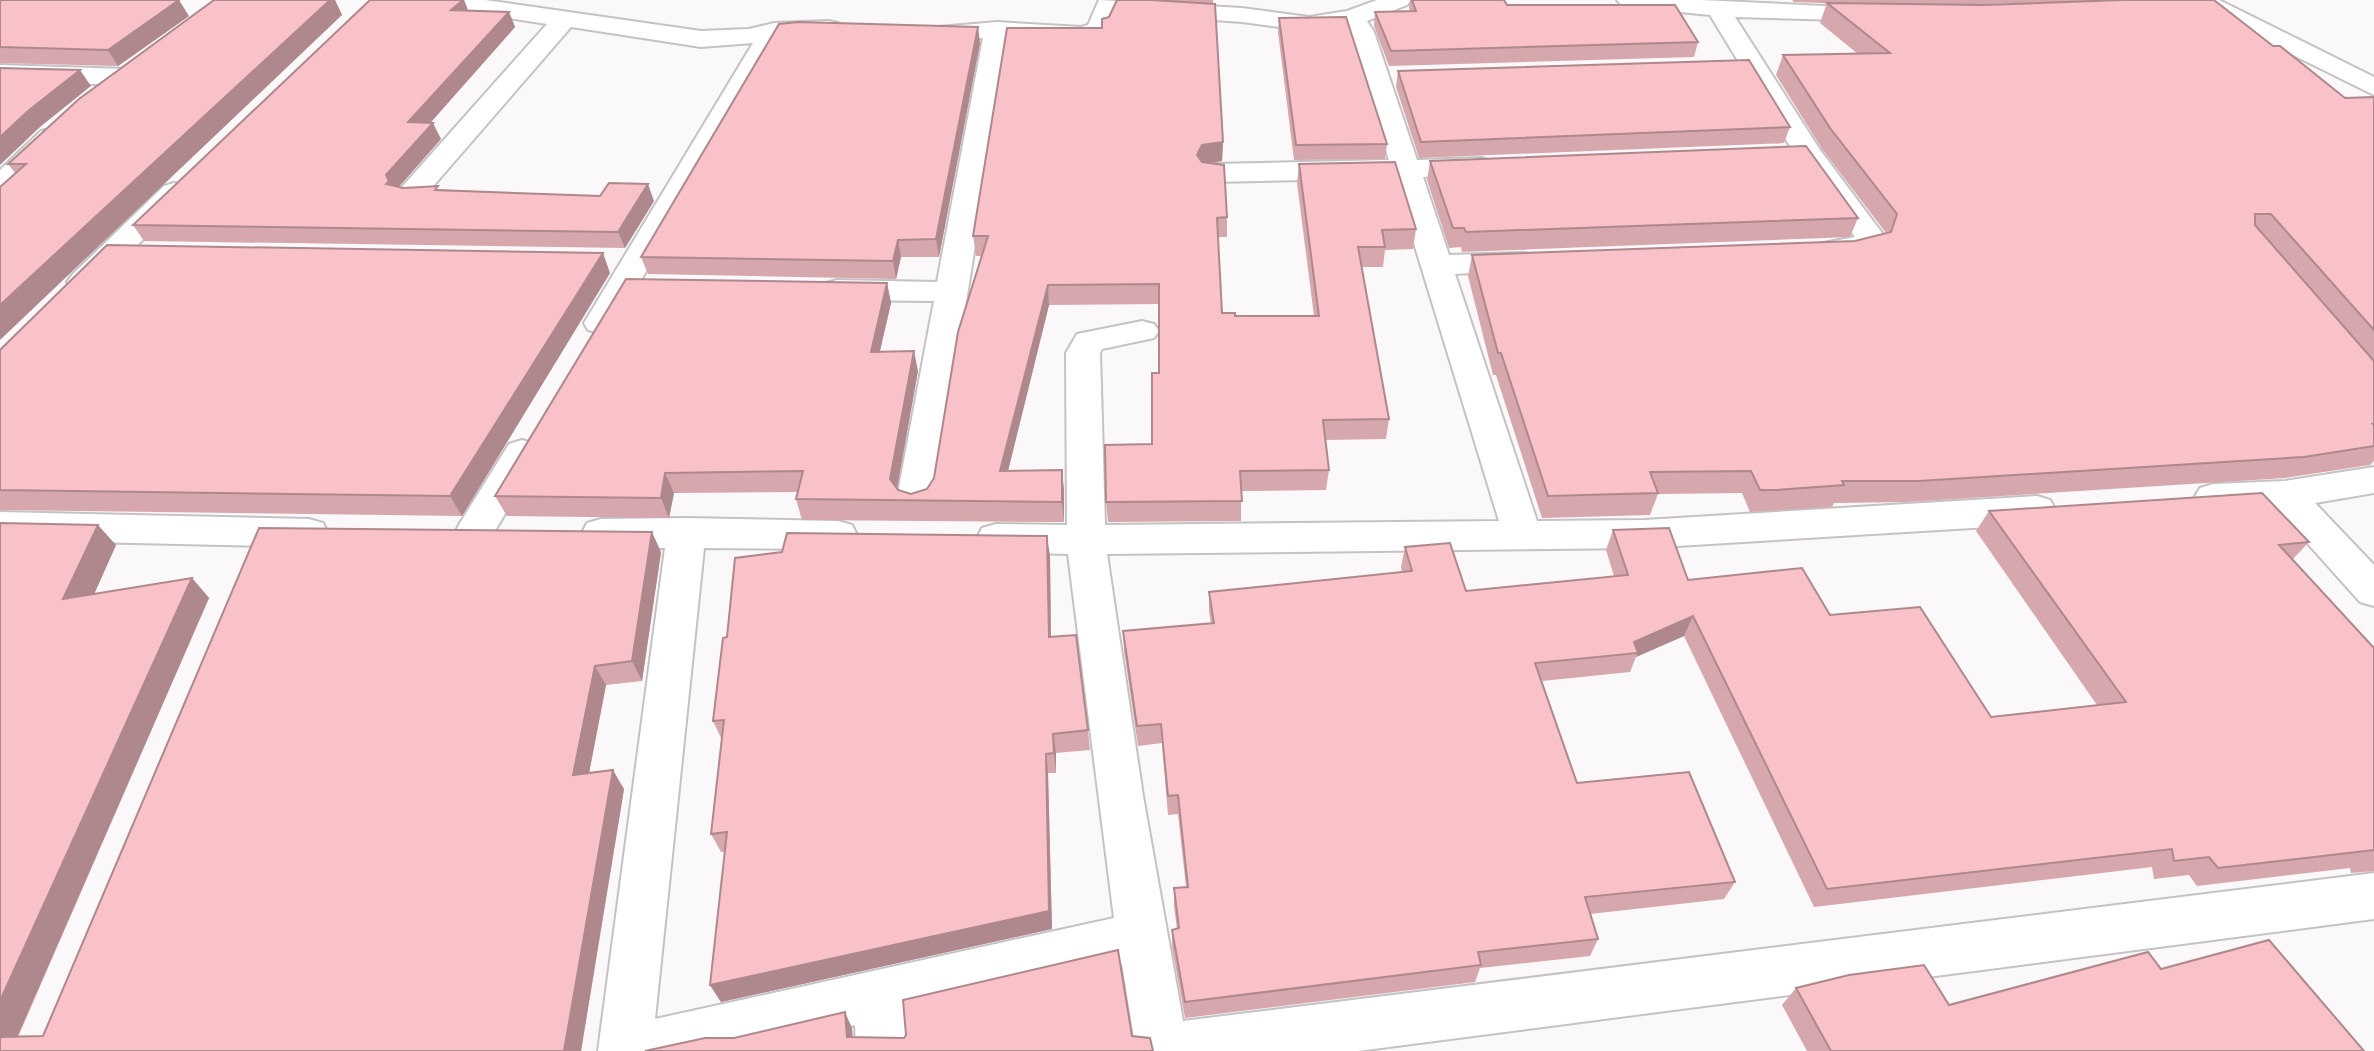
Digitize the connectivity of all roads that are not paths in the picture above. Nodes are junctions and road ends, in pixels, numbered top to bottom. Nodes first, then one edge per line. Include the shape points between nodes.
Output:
1 (436, 0) edge
2 (1399, 0) edge
3 (1629, 0) edge
4 (1109, 3) edge
5 (2206, 3) edge
6 (1718, 9) junction
7 (2174, 9) edge
8 (1903, 14) edge
9 (1352, 18) junction
10 (565, 19) junction
11 (853, 28) edge
12 (997, 29) junction
13 (774, 30) junction
14 (907, 33) edge
15 (1725, 65) edge
16 (1752, 65) junction
17 (0, 73) edge
18 (2374, 87) edge
19 (97, 100) edge
20 (69, 123) edge
21 (1504, 166) edge
22 (197, 170) edge
23 (1408, 170) junction
24 (1213, 173) edge
25 (0, 187) edge
26 (412, 193) edge
27 (113, 253) junction
28 (1790, 253) edge
29 (154, 254) edge
30 (1546, 261) edge
31 (1437, 265) junction
32 (622, 269) junction
33 (663, 286) edge
34 (814, 290) edge
35 (950, 292) junction
36 (66, 299) edge
37 (1142, 331) dead end
38 (587, 345) edge
39 (538, 427) edge
40 (2374, 480) edge
41 (2285, 494) junction
42 (916, 498) edge
43 (2183, 500) edge
44 (2071, 508) edge
45 (2, 529) edge
46 (340, 533) edge
47 (434, 533) edge
48 (474, 533) junction
49 (514, 533) edge
50 (567, 533) edge
51 (686, 533) junction
52 (879, 536) edge
53 (1523, 536) junction
54 (962, 537) edge
55 (1086, 540) junction
56 (2374, 591) edge
57 (2374, 896) edge
58 (1141, 936) junction
59 (879, 994) junction
60 (627, 1051) edge
61 (883, 1051) edge
62 (1163, 1051) edge

1 - 10 street
2 - 9 street
3 - 6 street
4 - 9 street via 1309,23
4 - 12 street via 1098,29 1085,35
5 - 7 street
5 - 18 street
6 - 8 street
6 - 16 street
9 - 23 street via 1390,76
10 - 13 street via 702,39 738,39
10 - 26 street
11 - 13 street
12 - 14 street
12 - 35 street
13 - 32 street
15 - 16 street
16 - 28 street via 1794,153 1870,237 1869,244 1845,251
17 - 19 street via 135,71
20 - 25 street
21 - 23 street
22 - 27 street
23 - 24 street
23 - 31 street
27 - 29 street
27 - 36 street
30 - 31 street
31 - 53 street
32 - 33 street
32 - 38 street
34 - 35 street
35 - 42 street
37 - 55 street via 1089,341 1083,353
39 - 48 street
40 - 41 street
41 - 43 street
41 - 56 street
44 - 53 street via 1753,529
45 - 46 street via 251,552
47 - 48 street
48 - 49 street
50 - 51 street
51 - 52 street
51 - 60 street
53 - 55 street
54 - 55 street
55 - 58 street via 1106,716
57 - 62 street
58 - 59 street
58 - 62 street
59 - 60 street
59 - 61 street

